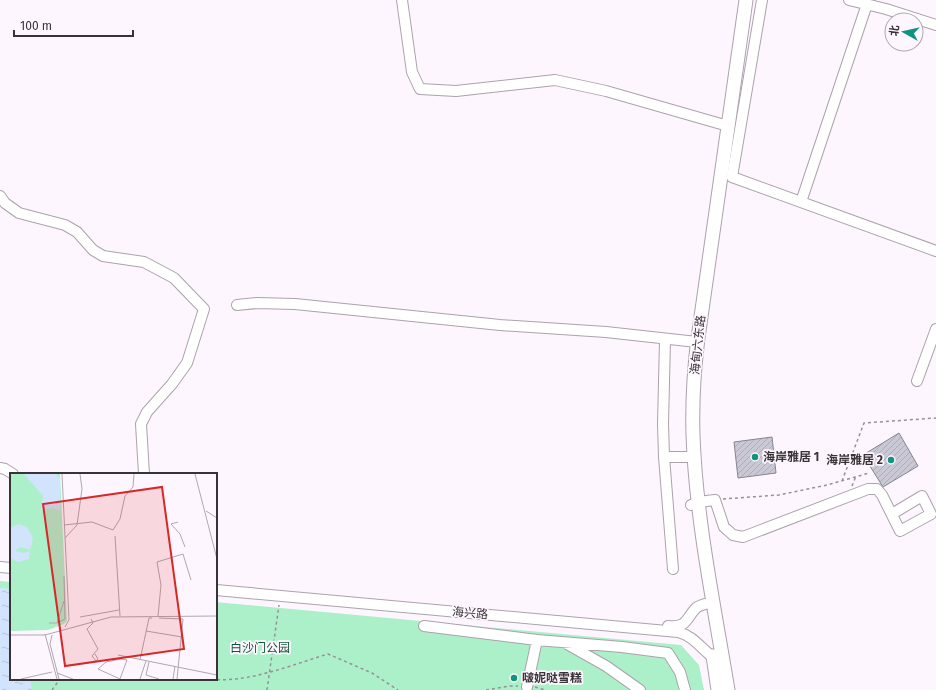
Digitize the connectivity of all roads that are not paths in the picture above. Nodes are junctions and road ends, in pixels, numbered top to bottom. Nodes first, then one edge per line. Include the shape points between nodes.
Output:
1 (402, 0) edge
2 (738, 0) edge
3 (746, 0) edge
4 (762, 0) edge
5 (849, 0) edge
6 (867, 4) junction
7 (936, 25) edge
8 (724, 125) junction
9 (0, 196) edge
10 (801, 202) junction
11 (936, 251) edge
12 (237, 305) dead end
13 (936, 329) edge
14 (665, 340) junction
15 (693, 342) junction
16 (917, 381) dead end
17 (664, 457) junction
18 (690, 457) junction
19 (0, 468) edge
20 (11, 473) edge
21 (144, 473) edge
22 (694, 504) junction
23 (892, 514) dead end
24 (0, 567) edge
25 (10, 568) edge
26 (673, 569) dead end
27 (0, 571) edge
28 (10, 572) edge
29 (217, 586) edge
30 (217, 590) edge
31 (705, 604) junction
32 (424, 626) dead end
33 (537, 640) junction
34 (563, 642) junction
35 (714, 658) junction
36 (527, 687) road end
37 (640, 690) edge
38 (684, 690) edge
39 (718, 690) edge
40 (728, 690) edge

1 - 8 street via 412,72 420,89 456,91 554,80 606,91
2 - 8 main road, 海甸六东路
3 - 8 main road, 海甸六东路
4 - 10 street via 732,177
5 - 6 street
6 - 7 street
6 - 10 street
8 - 15 main road, 海甸六东路
9 - 21 street via 4,203 19,213 65,225 77,232 103,256 144,262 174,278 204,309 187,363 147,412 141,424
10 - 11 street
12 - 14 street via 295,304 500,325 606,332
13 - 16 street
14 - 15 street
14 - 17 street
15 - 18 main road, 海甸六东路 via 686,380
17 - 18 street
17 - 26 street
18 - 22 main road, 海甸六东路
19 - 20 street
22 - 23 street via 715,500 724,527 733,536 743,538 868,489 877,490 882,495
22 - 31 main road, 海甸六东路
22 - 40 main road, 海甸六东路
24 - 25 street
27 - 28 street
29 - 31 street, 海兴路 via 671,626 685,623 697,607
30 - 35 street, 海兴路 via 678,632 693,638
31 - 35 main road, 海甸六东路
32 - 33 street
33 - 34 street
33 - 36 street
34 - 37 street via 606,666
34 - 38 street via 668,653 680,672
35 - 39 main road, 海甸六东路

